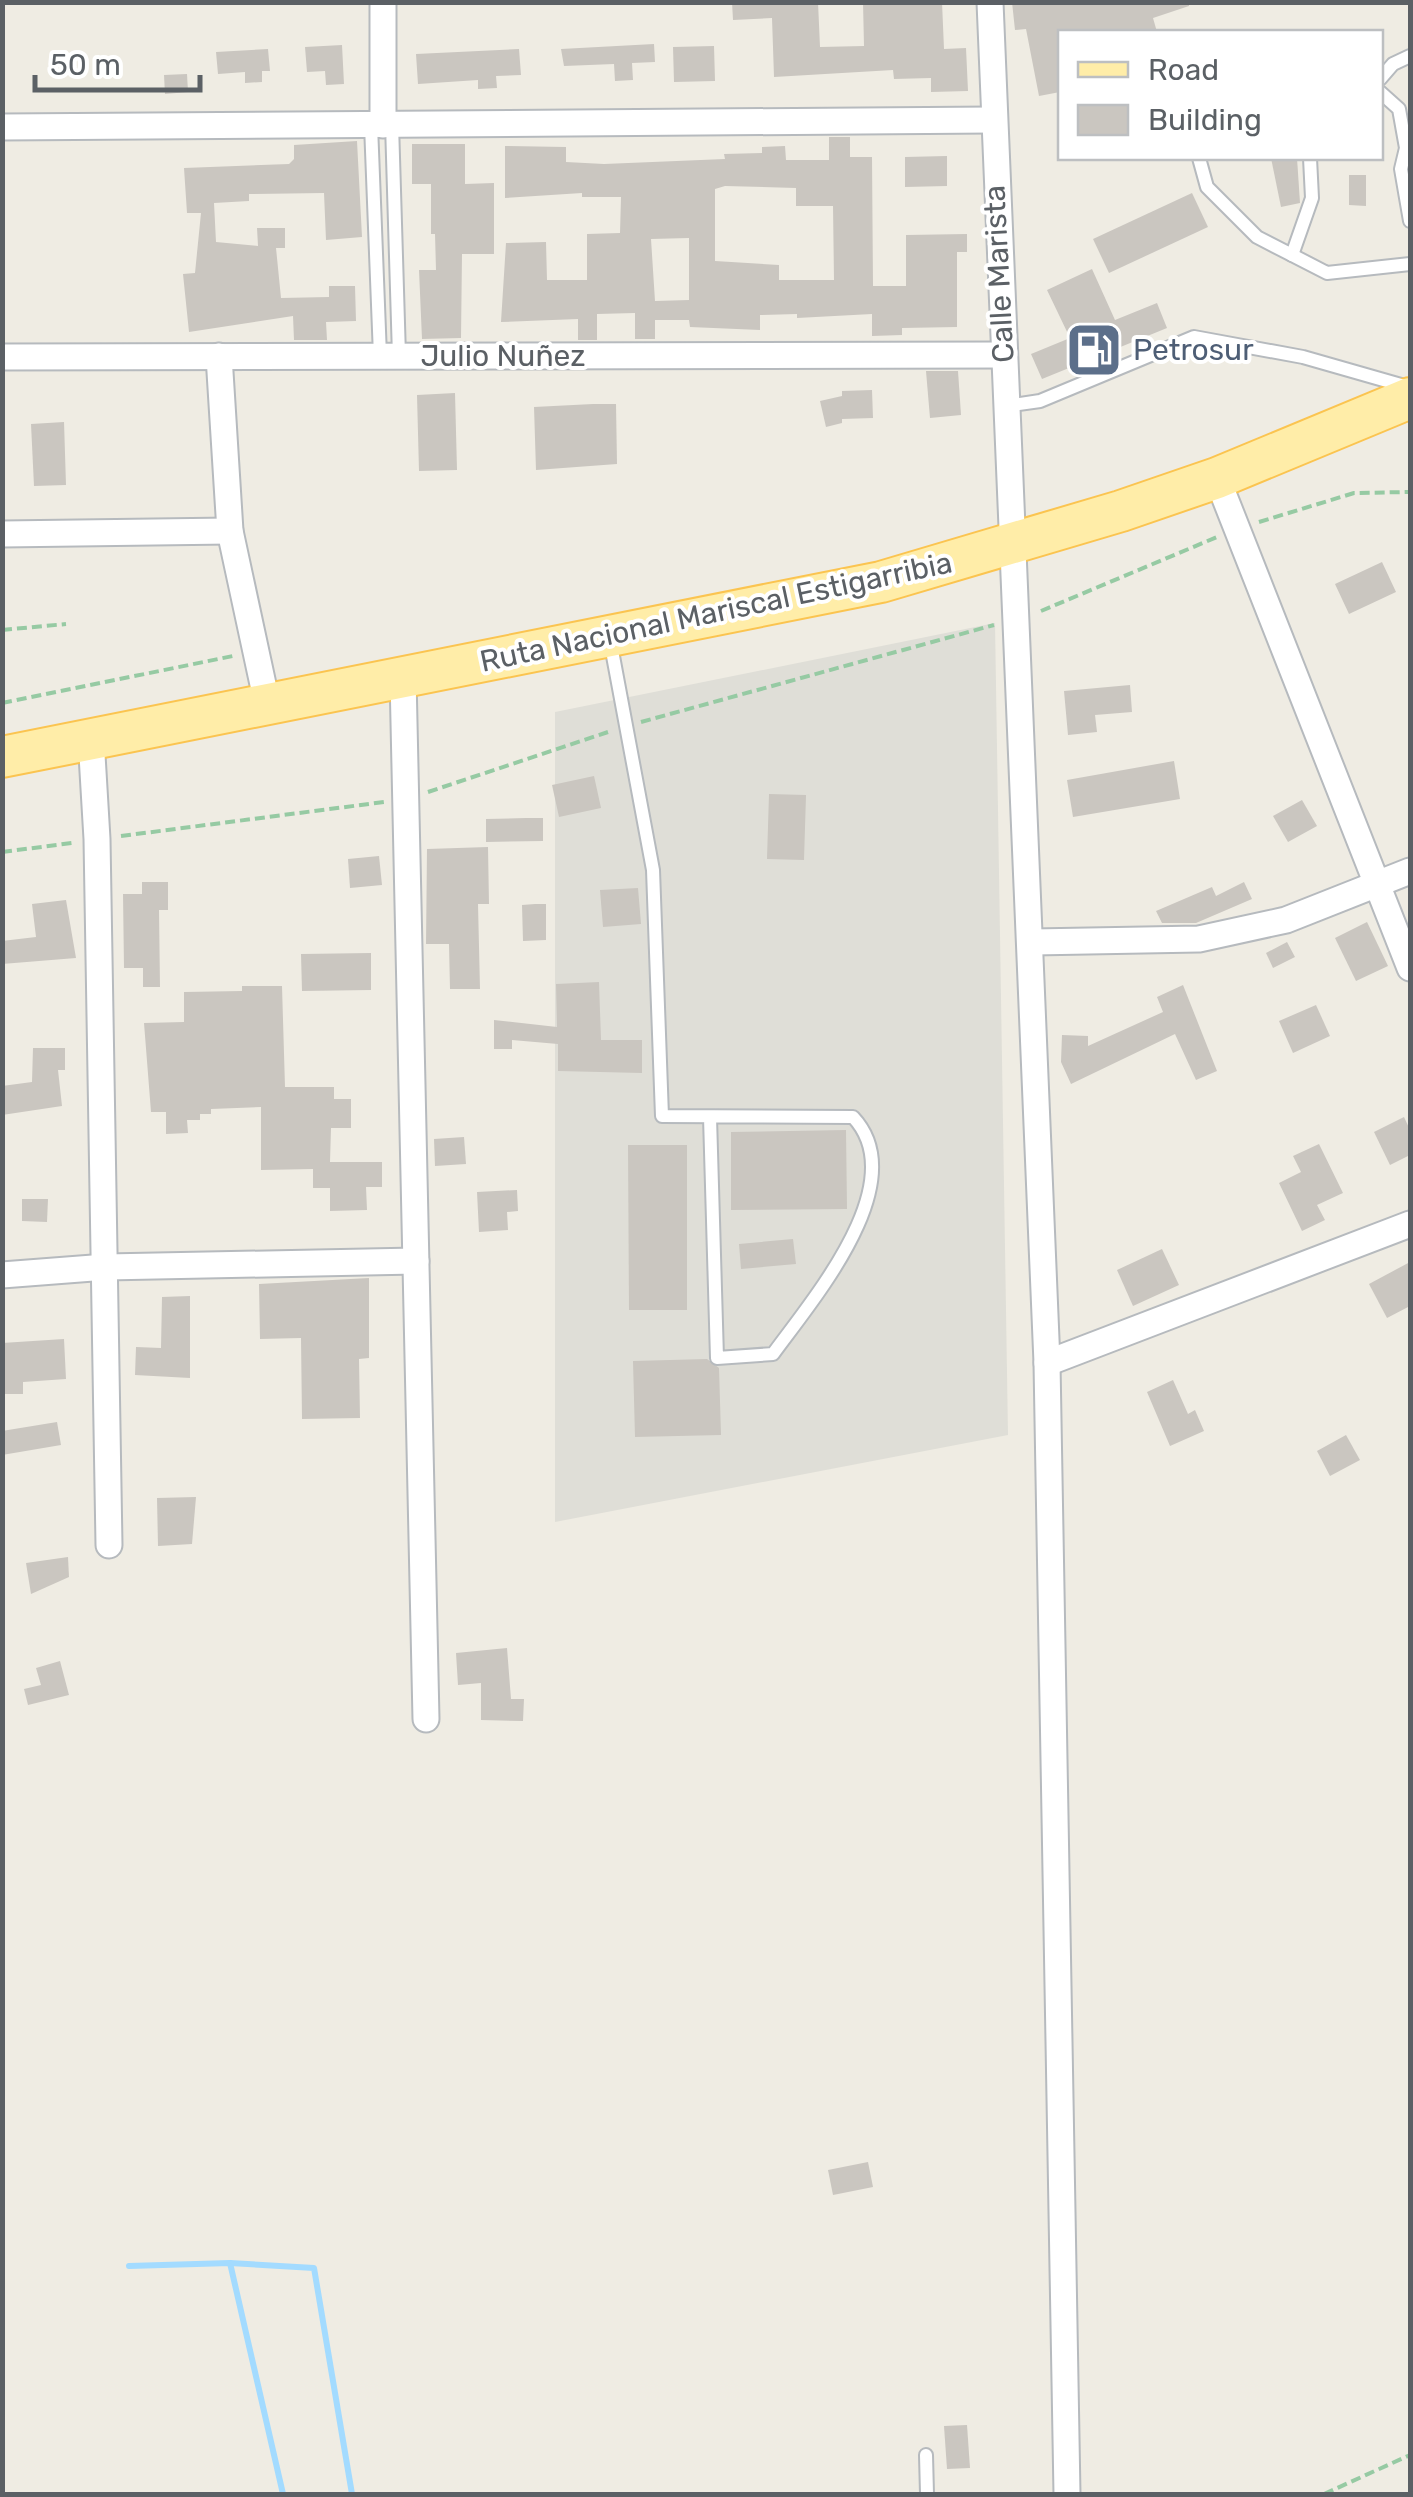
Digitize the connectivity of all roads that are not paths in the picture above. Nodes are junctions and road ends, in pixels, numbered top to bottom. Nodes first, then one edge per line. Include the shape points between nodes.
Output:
1 (383, 2) edge
2 (990, 2) edge
3 (1410, 56) edge
4 (1383, 76) edge
5 (1383, 95) edge
6 (992, 120) junction
7 (382, 124) junction
8 (2, 127) edge
9 (1199, 160) edge
10 (1310, 160) edge
11 (1410, 221) edge
12 (1292, 254) junction
13 (1410, 264) edge
14 (1003, 355) junction
15 (218, 356) junction
16 (390, 356) junction
17 (2, 357) edge
18 (1410, 387) edge
19 (1410, 398) edge
20 (1006, 406) junction
21 (1216, 478) junction
22 (230, 530) junction
23 (2, 534) edge
24 (1014, 546) junction
25 (609, 637) junction
26 (403, 677) junction
27 (267, 704) junction
28 (91, 738) junction
29 (2, 756) edge
30 (1410, 871) edge
31 (1377, 884) junction
32 (1032, 942) junction
33 (1410, 968) edge
34 (710, 1117) junction
35 (1410, 1224) edge
36 (416, 1261) junction
37 (106, 1267) junction
38 (2, 1274) edge
39 (1047, 1363) junction
40 (109, 1545) dead end
41 (426, 1719) dead end
42 (926, 2455) dead end
43 (927, 2494) edge
44 (1066, 2494) edge

1 - 7 street
2 - 6 street, Calle Marista
3 - 4 lane
5 - 11 lane via 1399,109
6 - 7 street
6 - 14 street, Calle Marista
7 - 8 street
7 - 16 lane
7 - 16 lane
9 - 12 lane via 1206,186 1257,237
10 - 12 lane via 1312,198
12 - 13 lane via 1328,272
14 - 16 street, Julio Nuñez
14 - 20 street, Calle Marista
15 - 16 street, Julio Nuñez
15 - 17 street, Julio Nuñez
15 - 22 street
18 - 20 lane via 1303,356 1194,336 1040,401
19 - 21 main road, Ruta Nacional Mariscal Estigarribia
20 - 24 street, Calle Marista
21 - 24 main road, Ruta Nacional Mariscal Estigarribia
21 - 31 street
22 - 23 street
22 - 27 street
24 - 25 main road, Ruta Nacional Mariscal Estigarribia via 881,582
24 - 32 street, Calle Marista
25 - 26 main road, Ruta Nacional Mariscal Estigarribia
25 - 34 lane via 653,870 662,1116
26 - 27 main road, Ruta Nacional Mariscal Estigarribia
26 - 36 street
27 - 28 main road, Ruta Nacional Mariscal Estigarribia
28 - 29 main road, Ruta Nacional Mariscal Estigarribia
28 - 37 street
30 - 31 street
31 - 32 street via 1286,920 1199,939
31 - 33 street
32 - 39 street, Calle Marista
34 - 34 lane via 717,1358 773,1354 844,1256 874,1174 867,1132 853,1117
35 - 39 street
36 - 37 street
36 - 41 street
37 - 38 street
37 - 40 street
39 - 44 street, Calle Marista
42 - 43 lane

